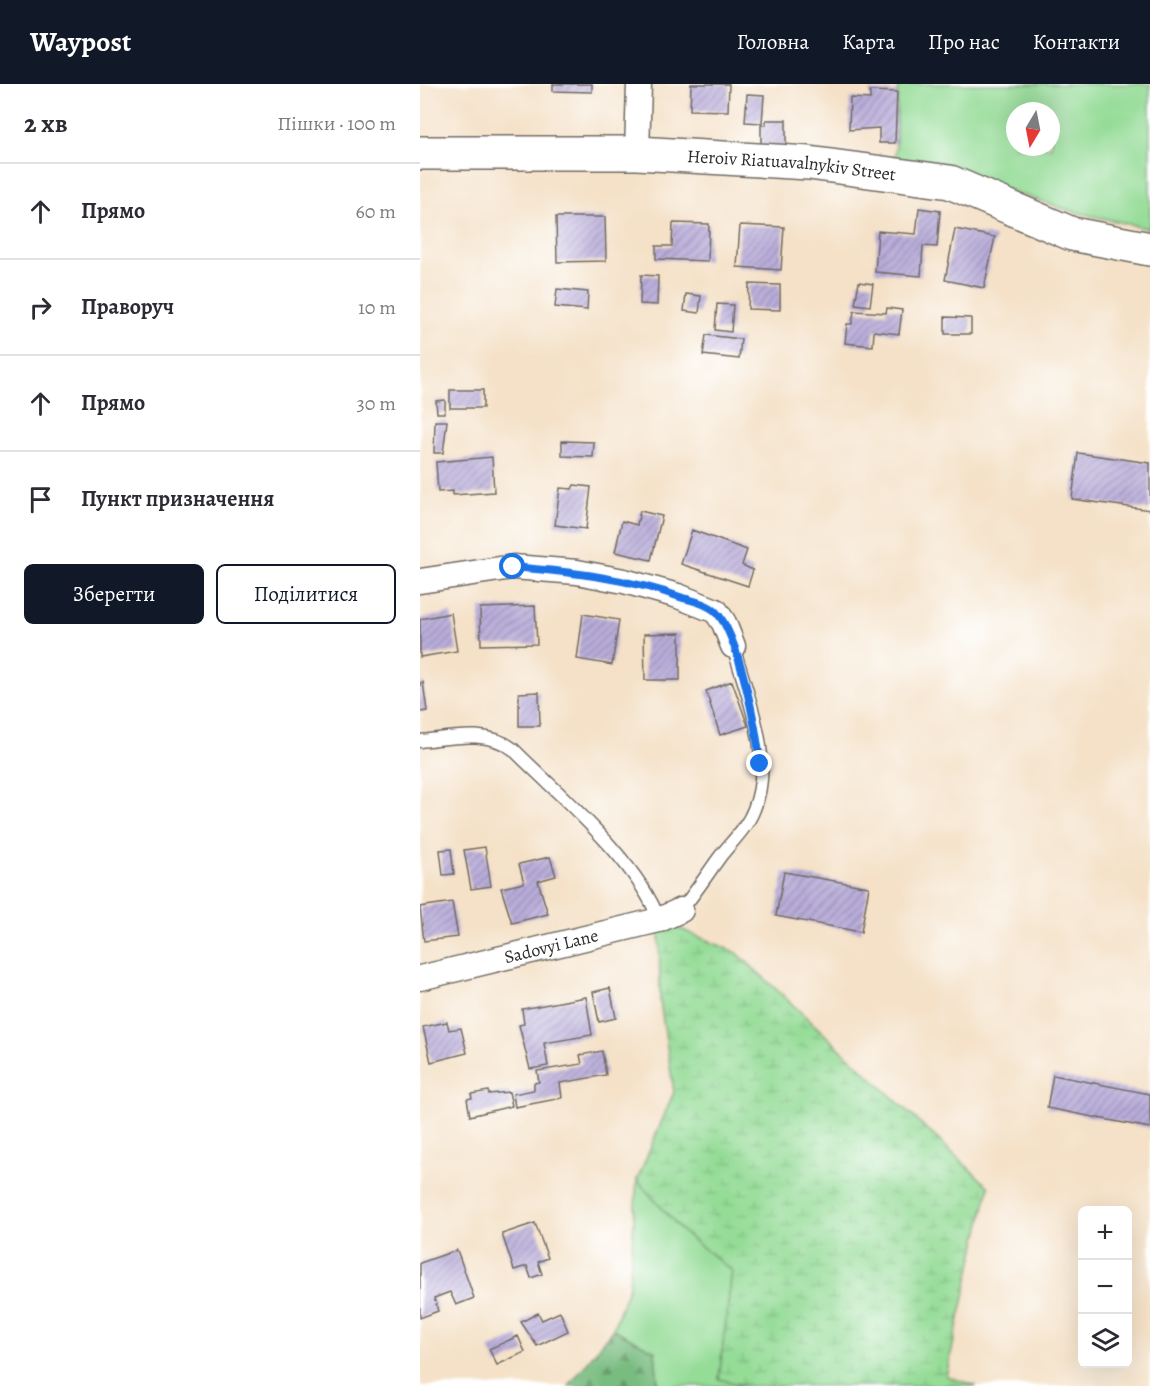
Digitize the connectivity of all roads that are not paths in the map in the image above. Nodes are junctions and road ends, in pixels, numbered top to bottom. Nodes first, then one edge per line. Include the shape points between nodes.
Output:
1 (639, 84) edge
2 (420, 153) edge
3 (637, 153) junction
4 (1150, 249) edge
5 (420, 581) edge
6 (733, 646) joint
7 (420, 741) edge
8 (681, 910) joint
9 (658, 920) junction
10 (420, 978) edge

1 - 3 street
2 - 3 street, Heroiv Riatuavalnykiv Street
3 - 4 street, Heroiv Riatuavalnykiv Street via 809,163 950,182 1072,234
5 - 6 street via 513,567 624,580 716,611
6 - 8 lane via 758,742 758,795 742,830
7 - 9 lane via 475,736 499,739 506,744 630,869 652,901
8 - 9 street, Sadovyi Lane
9 - 10 street, Sadovyi Lane

